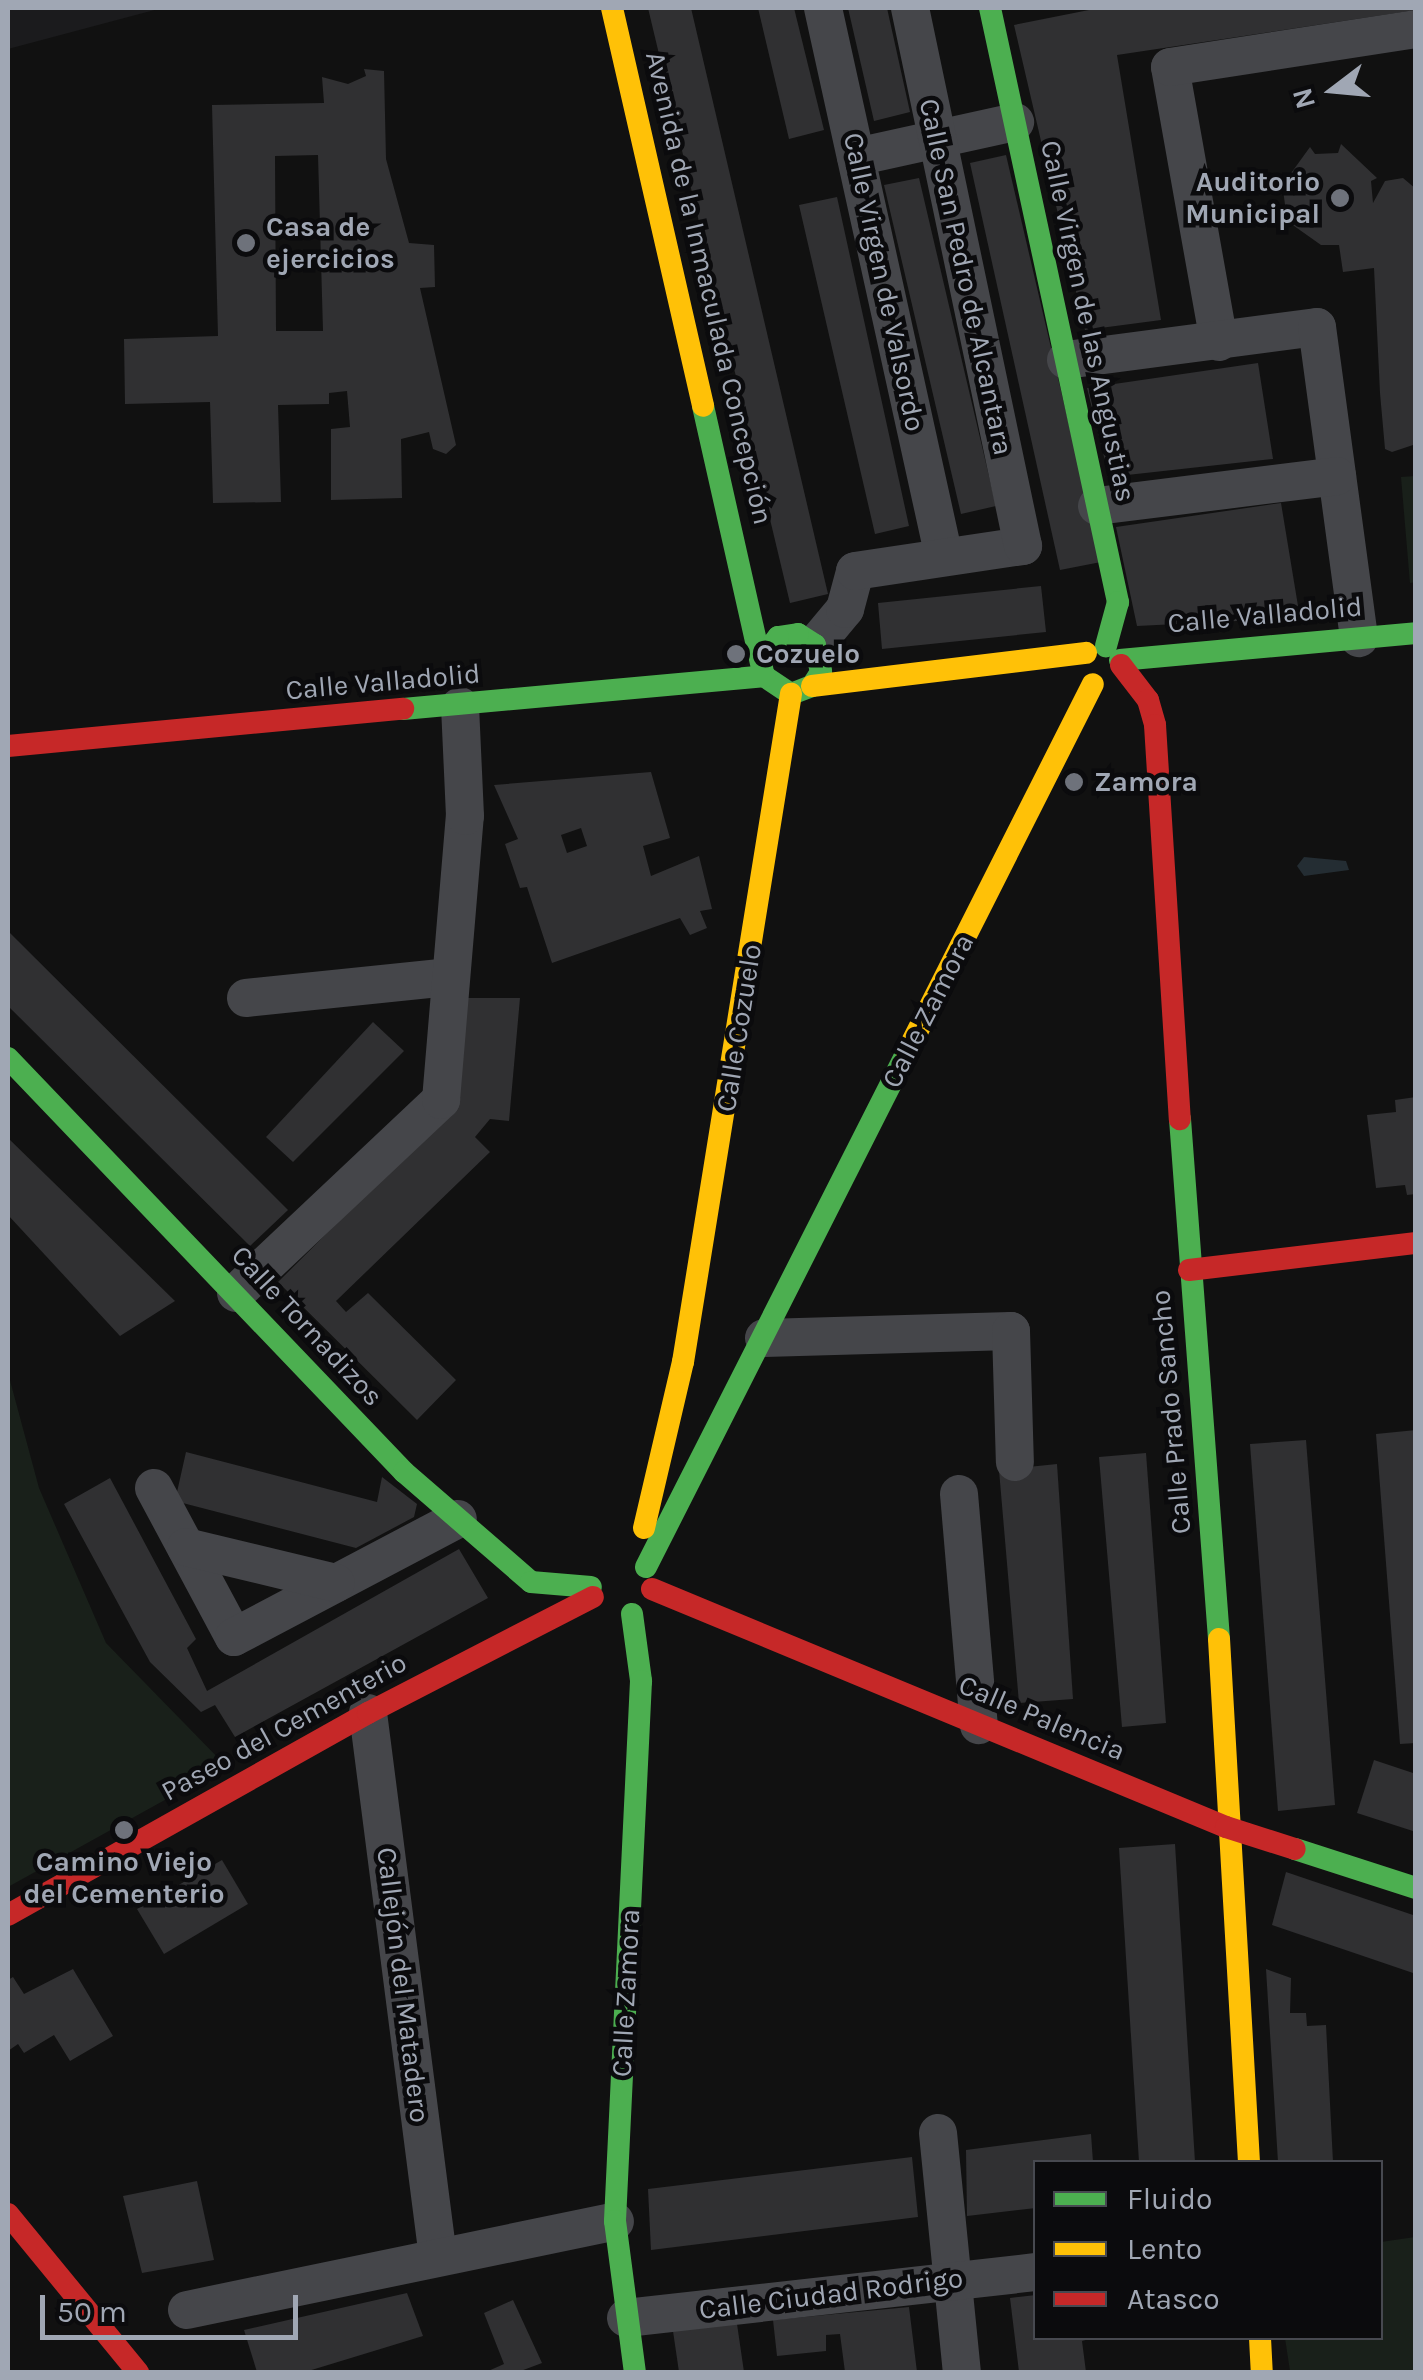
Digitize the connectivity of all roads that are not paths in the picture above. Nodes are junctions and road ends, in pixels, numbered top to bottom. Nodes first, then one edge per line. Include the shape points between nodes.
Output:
1 (612, 8) edge
2 (822, 8) edge
3 (910, 8) edge
4 (990, 8) edge
5 (1416, 30) edge
6 (1014, 122) junction
7 (938, 139) junction
8 (856, 158) junction
9 (1219, 342) junction
10 (1066, 360) junction
11 (1337, 476) junction
12 (1097, 506) junction
13 (944, 558) junction
14 (748, 582) junction
15 (1416, 634) edge
16 (778, 638) junction
17 (1359, 638) junction
18 (818, 650) junction
19 (1101, 662) junction
20 (764, 666) junction
21 (909, 670) junction
22 (802, 690) junction
23 (460, 706) junction
24 (8, 746) edge
25 (448, 977) junction
26 (246, 998) dead end
27 (8, 1058) edge
28 (1416, 1242) edge
29 (1189, 1270) junction
30 (236, 1293) junction
31 (764, 1338) junction
32 (684, 1362) junction
33 (739, 1387) junction
34 (1015, 1462) dead end
35 (154, 1488) dead end
36 (958, 1494) dead end
37 (458, 1519) junction
38 (186, 1547) junction
39 (643, 1571) junction
40 (336, 1583) junction
41 (593, 1584) junction
42 (632, 1614) junction
43 (368, 1713) junction
44 (979, 1724) junction
45 (1226, 1828) junction
46 (1416, 1888) edge
47 (8, 1916) edge
48 (938, 2133) dead end
49 (1248, 2160) edge
50 (8, 2214) edge
51 (615, 2221) junction
52 (438, 2258) junction
53 (1033, 2272) edge
54 (953, 2278) junction
55 (187, 2310) dead end
56 (626, 2318) junction
57 (1260, 2340) edge
58 (138, 2372) edge
59 (635, 2372) edge
60 (962, 2372) edge
61 (1262, 2372) edge

1 - 14 street, Avenida de la Inmaculada Concepción
2 - 8 street, Calle Virgen de Valsordo
3 - 7 street, Calle San Pedro de Alcantara
4 - 6 street, Calle Virgen de las Angustias
5 - 9 street via 1248,45 1170,67
6 - 7 street
6 - 10 street, Calle Virgen de las Angustias
7 - 8 street
7 - 13 street, Calle San Pedro de Alcantara via 1023,546
8 - 13 street, Calle Virgen de Valsordo
9 - 10 street
9 - 11 street via 1318,328
10 - 12 street, Calle Virgen de las Angustias
11 - 12 street
11 - 17 street
12 - 19 street, Calle Virgen de las Angustias via 1118,602
13 - 18 street via 855,570 845,608
14 - 16 street, Avenida de la Inmaculada Concepción
14 - 20 street, Avenida de la Inmaculada Concepción
15 - 17 street, Calle Valladolid
16 - 18 street, Calle Valladolid via 798,634
16 - 20 street
17 - 19 street, Calle Valladolid
18 - 21 street, Calle Valladolid
18 - 22 street, Calle Cozuelo
19 - 21 street, Calle Valladolid
19 - 29 street, Calle Prado Sancho via 1148,700 1154,725
19 - 31 street, Calle Zamora
20 - 22 street
20 - 23 street, Calle Valladolid
21 - 22 street, Calle Valladolid
22 - 32 street, Calle Cozuelo
23 - 24 street, Calle Valladolid
23 - 25 street via 465,816
25 - 26 street
25 - 30 street via 441,1100
27 - 30 street, Calle Tornadizos
28 - 29 street
29 - 45 street, Calle Prado Sancho via 1232,1798
30 - 37 street, Calle Tornadizos via 404,1472
31 - 33 street, Calle Zamora
31 - 34 street via 1011,1331
32 - 33 street
32 - 39 street, Calle Cozuelo via 646,1522
33 - 39 street, Calle Zamora
35 - 38 street
36 - 44 street
37 - 40 street
37 - 41 street, Calle Tornadizos via 531,1582
38 - 40 street
38 - 40 street via 234,1637
39 - 42 street
39 - 44 street, Calle Palencia
41 - 42 street, Calle Tornadizos via 609,1614
41 - 43 street, Paseo del Cementerio
42 - 51 street, Calle Zamora via 641,1681
43 - 47 street, Paseo del Cementerio
43 - 52 street, Callejón del Matadero
44 - 45 street, Calle Palencia
45 - 46 street, Calle Palencia
45 - 49 street, Calle Prado Sancho
48 - 54 street
50 - 58 street
51 - 52 street
51 - 56 street, Calle Zamora
52 - 55 street
53 - 54 street, Calle Ciudad Rodrigo
54 - 56 street, Calle Ciudad Rodrigo
54 - 60 street
56 - 59 street, Calle Zamora
57 - 61 street

